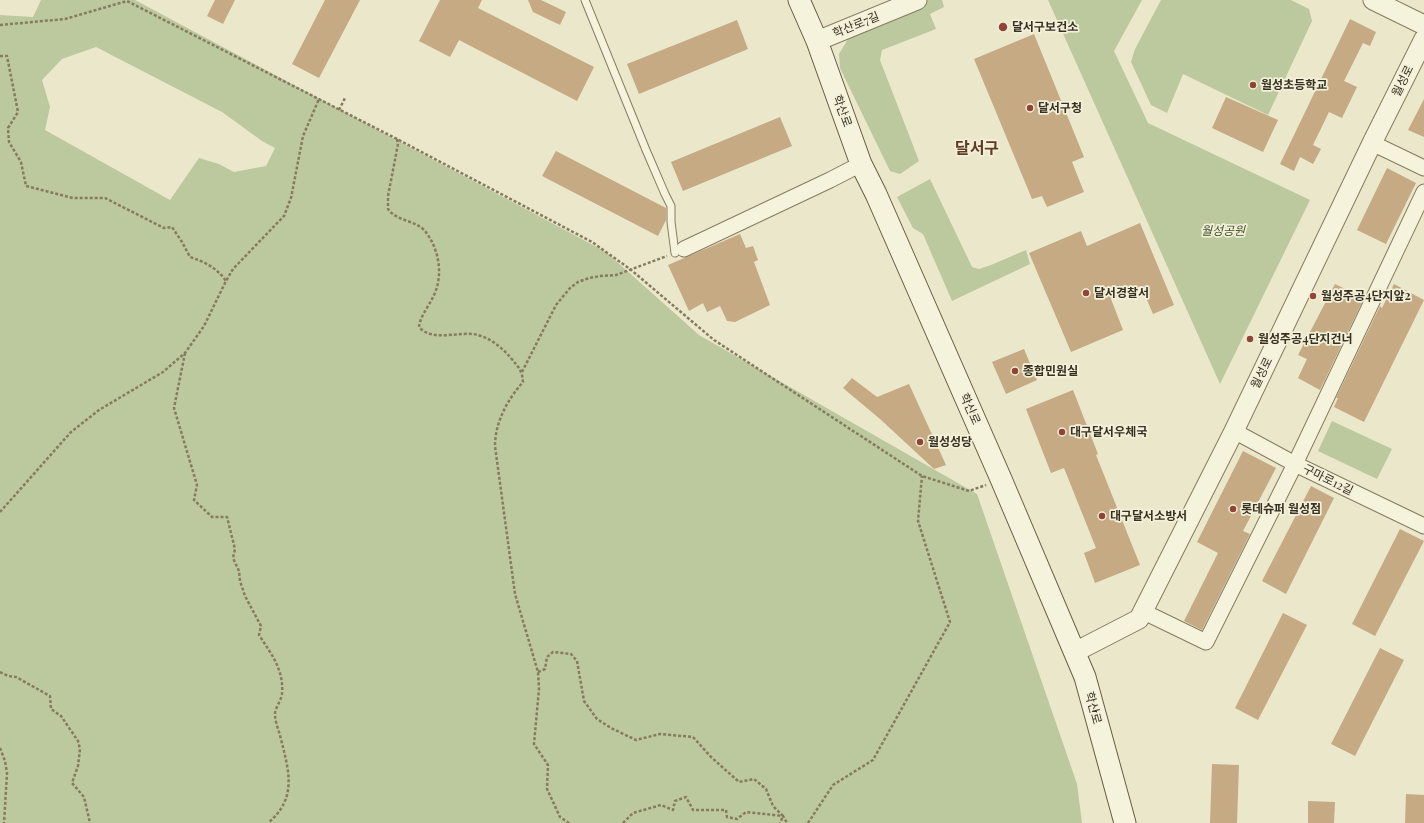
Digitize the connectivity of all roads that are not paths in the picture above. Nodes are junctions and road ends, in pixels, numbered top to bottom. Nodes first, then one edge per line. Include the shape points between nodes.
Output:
1 (585, 0) edge
2 (799, 0) edge
3 (917, 0) edge
4 (1373, 0) edge
5 (1424, 24) edge
6 (1424, 39) edge
7 (817, 41) junction
8 (1372, 143) junction
9 (861, 164) junction
10 (1424, 168) edge
11 (1424, 192) edge
12 (679, 251) joint
13 (1234, 431) junction
14 (1295, 464) junction
15 (1424, 526) edge
16 (1142, 611) junction
17 (1075, 652) junction
18 (1125, 823) edge

1 - 12 lane via 672,206 671,222
2 - 7 main road, 학산로
3 - 7 street, 학산로7길
4 - 5 street
6 - 8 street, 월성로
7 - 9 main road, 학산로
8 - 10 street
8 - 13 street, 월성로
9 - 12 street
9 - 17 main road, 학산로
11 - 14 street
13 - 14 street, 구마로12길
13 - 16 street, 월성로
14 - 15 street, 구마로12길
14 - 16 street via 1206,642
16 - 17 street, 월성로 via 1138,619
17 - 18 main road, 학산로 via 1085,678

